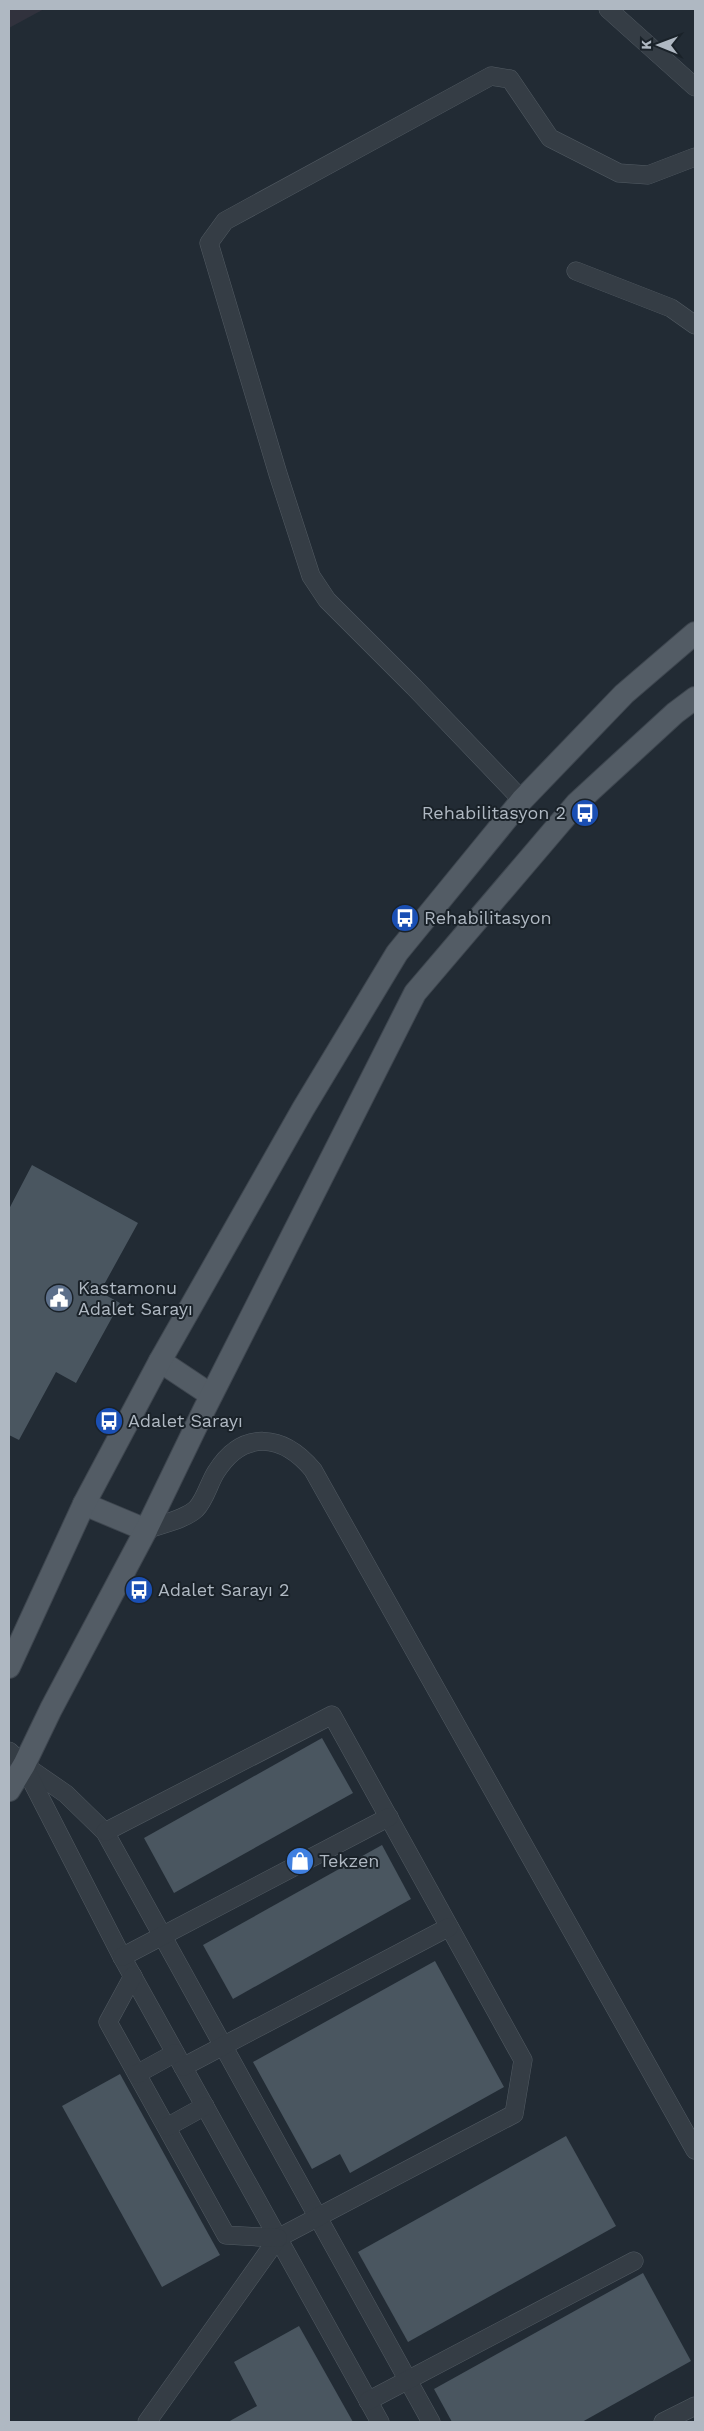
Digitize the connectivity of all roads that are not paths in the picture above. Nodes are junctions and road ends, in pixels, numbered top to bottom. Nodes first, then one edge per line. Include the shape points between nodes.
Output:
1 (608, 9) edge
2 (695, 87) edge
3 (695, 157) edge
4 (576, 272) dead end
5 (695, 325) edge
6 (695, 633) edge
7 (695, 698) edge
8 (522, 800) junction
9 (160, 1361) junction
10 (212, 1394) junction
11 (84, 1504) junction
12 (146, 1530) junction
13 (9, 1667) edge
14 (16, 1758) edge
15 (9, 1790) edge
16 (388, 1817) junction
17 (105, 1832) junction
18 (449, 1927) junction
19 (162, 1935) junction
20 (122, 1957) junction
21 (133, 1976) junction
22 (223, 2045) junction
23 (179, 2060) junction
24 (137, 2074) junction
25 (205, 2106) junction
26 (166, 2127) junction
27 (695, 2150) edge
28 (317, 2216) junction
29 (278, 2238) junction
30 (634, 2261) dead end
31 (407, 2379) junction
32 (368, 2400) junction
33 (695, 2406) edge
34 (147, 2422) edge
35 (380, 2422) edge
36 (432, 2422) edge
37 (663, 2422) edge

1 - 2 street
3 - 8 street via 648,175 619,173 550,138 510,79 491,76 225,221 209,243 311,576 327,600
4 - 5 street via 671,308
6 - 8 main road via 624,694
7 - 10 main road via 577,803 415,993
8 - 9 main road via 397,953 303,1109
9 - 10 main road
9 - 11 main road
10 - 12 main road
11 - 12 main road
11 - 13 main road
12 - 14 main road via 51,1709
12 - 27 street via 189,1514 198,1507 215,1473 236,1448 264,1440 284,1446 303,1458 313,1470
14 - 15 main road
14 - 17 street via 66,1794
14 - 20 street
16 - 17 street via 332,1715
16 - 18 street
16 - 19 street
17 - 19 street
18 - 22 street
18 - 28 street via 523,2060 514,2114
19 - 20 street
19 - 22 street
20 - 21 street
21 - 23 street
21 - 24 street via 108,2022
22 - 23 street
22 - 28 street
23 - 24 street
23 - 25 street
24 - 26 street
25 - 26 street
25 - 29 street
26 - 29 street via 226,2236
28 - 29 street
28 - 31 street
29 - 32 street
29 - 34 street
30 - 31 street
31 - 32 street
31 - 36 street
32 - 35 street
33 - 37 street

